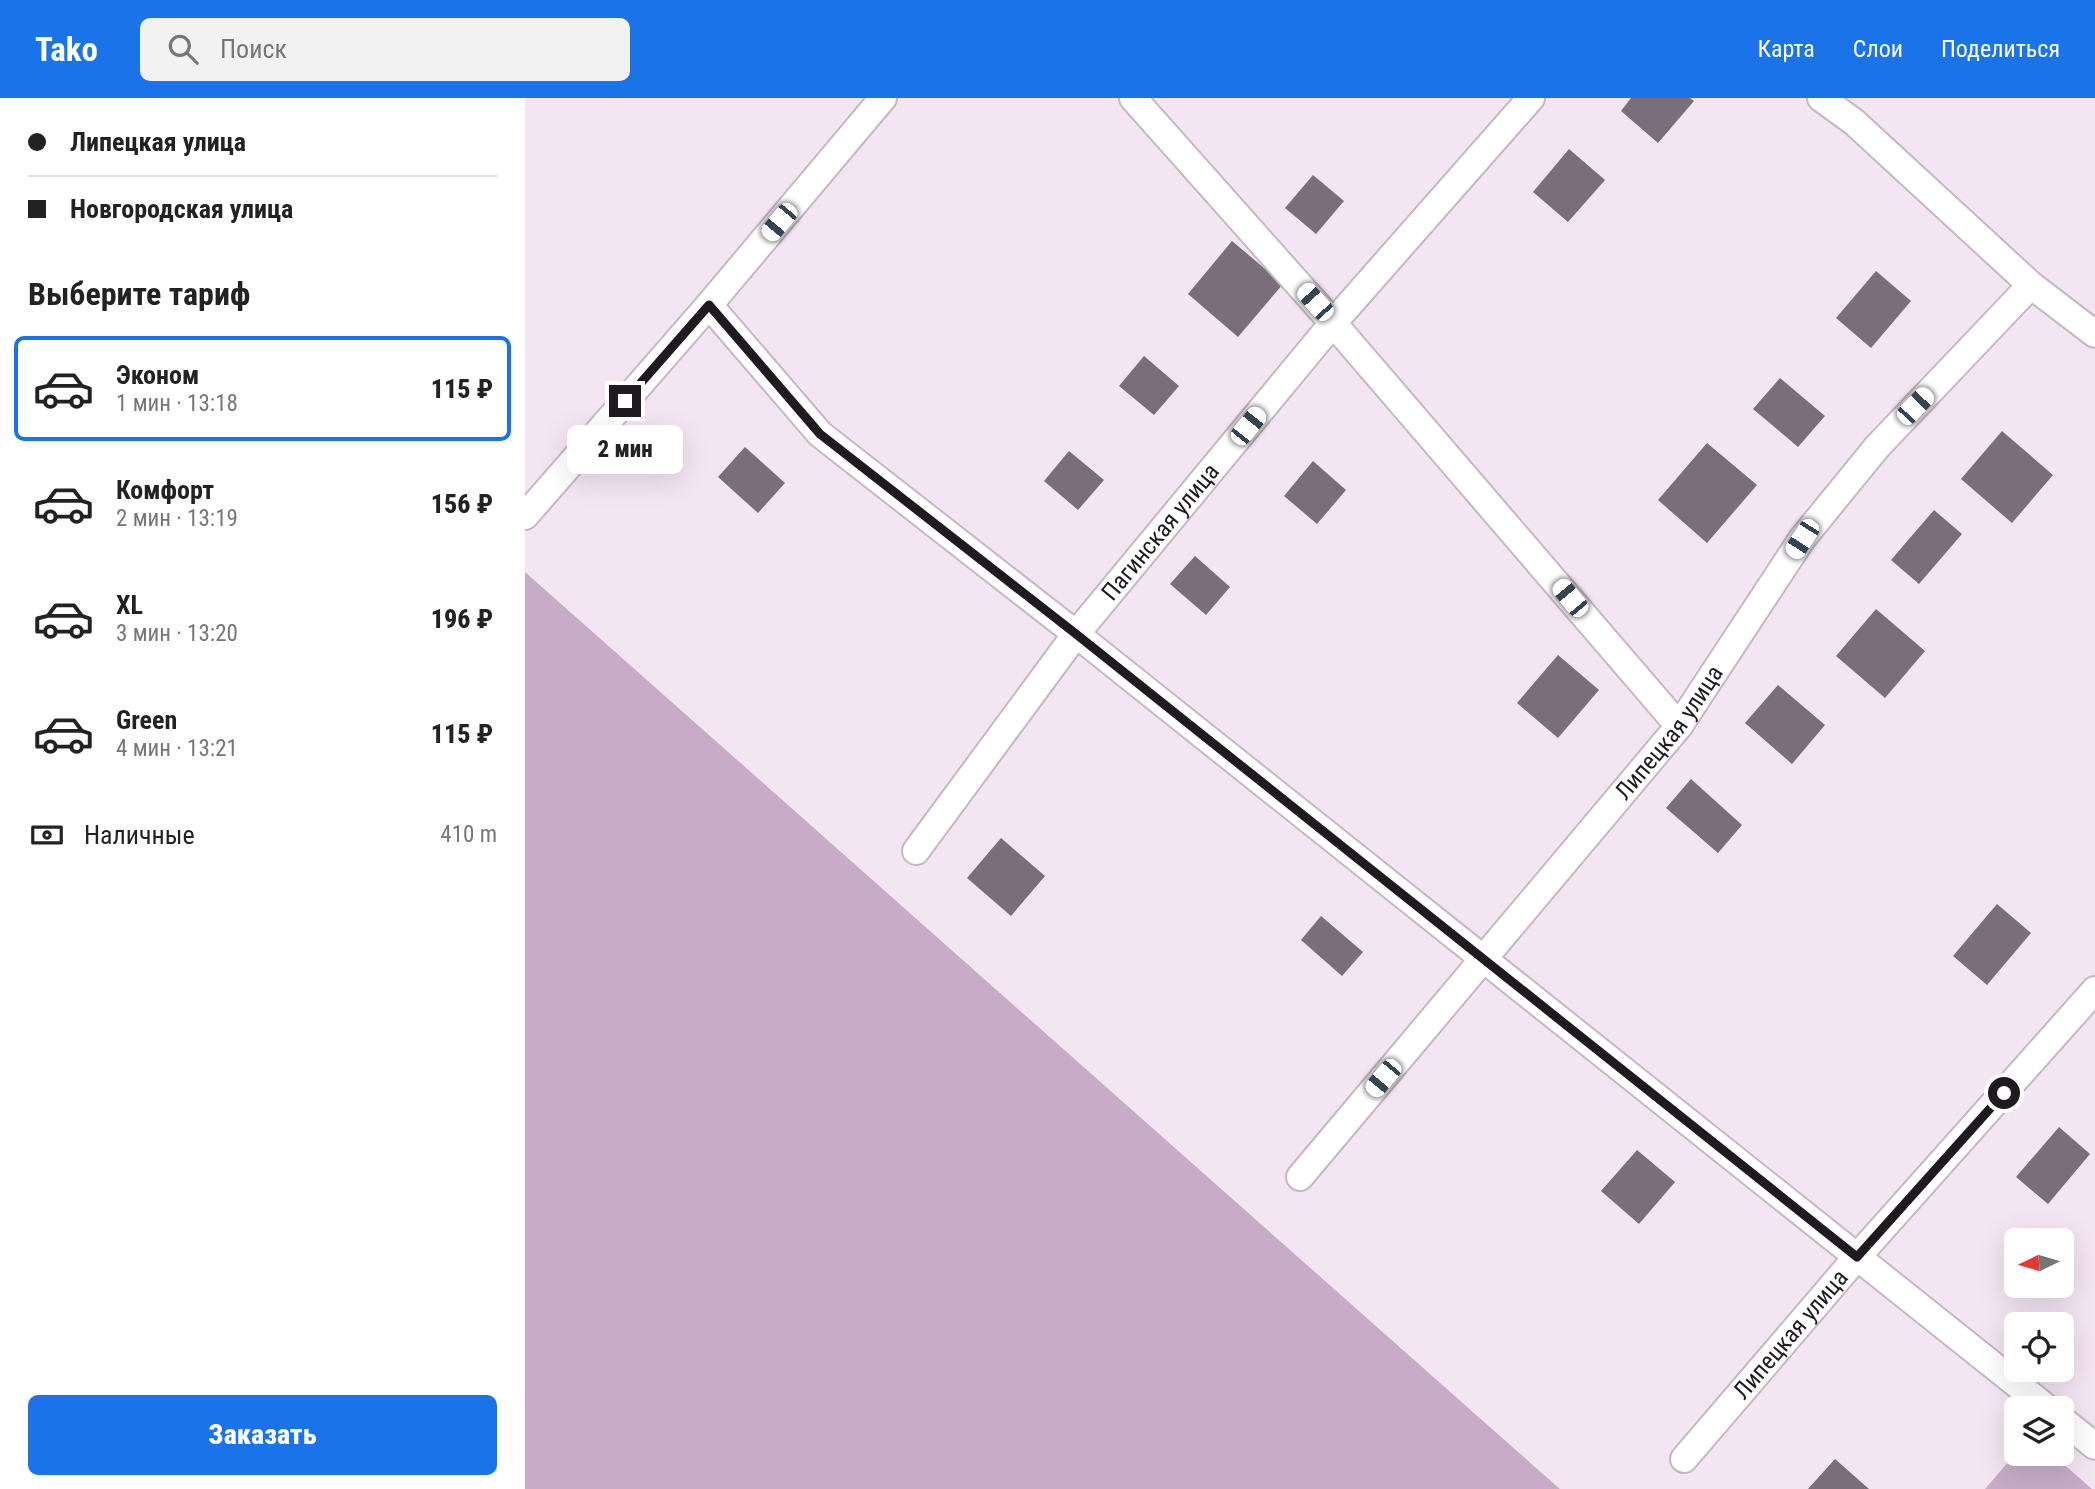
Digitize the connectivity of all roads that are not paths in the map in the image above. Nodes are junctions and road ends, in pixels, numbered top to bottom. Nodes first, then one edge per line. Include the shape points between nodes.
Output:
1 (883, 98) edge
2 (1133, 98) edge
3 (1531, 98) edge
4 (1821, 98) edge
5 (2031, 285) junction
6 (709, 305) junction
7 (1333, 323) junction
8 (2095, 334) edge
9 (525, 516) edge
10 (1076, 634) junction
11 (1679, 726) junction
12 (916, 851) dead end
13 (1483, 960) junction
14 (2095, 990) edge
15 (1300, 1177) dead end
16 (1857, 1257) junction
17 (2032, 1396) edge
18 (2074, 1429) edge
19 (2095, 1446) edge
20 (1683, 1460) dead end

1 - 6 street
2 - 7 street
3 - 7 street, Пагинская улица
4 - 5 street via 1854,122
5 - 8 street
5 - 11 street, Липецкая улица via 1877,447 1802,539
6 - 9 street
6 - 10 street via 820,434
7 - 10 street, Пагинская улица
7 - 11 street
10 - 12 street, Пагинская улица
10 - 13 street
11 - 13 street, Липецкая улица
13 - 15 street, Липецкая улица
13 - 16 street
14 - 16 street, Липецкая улица
16 - 17 street
16 - 20 street, Липецкая улица
18 - 19 street

